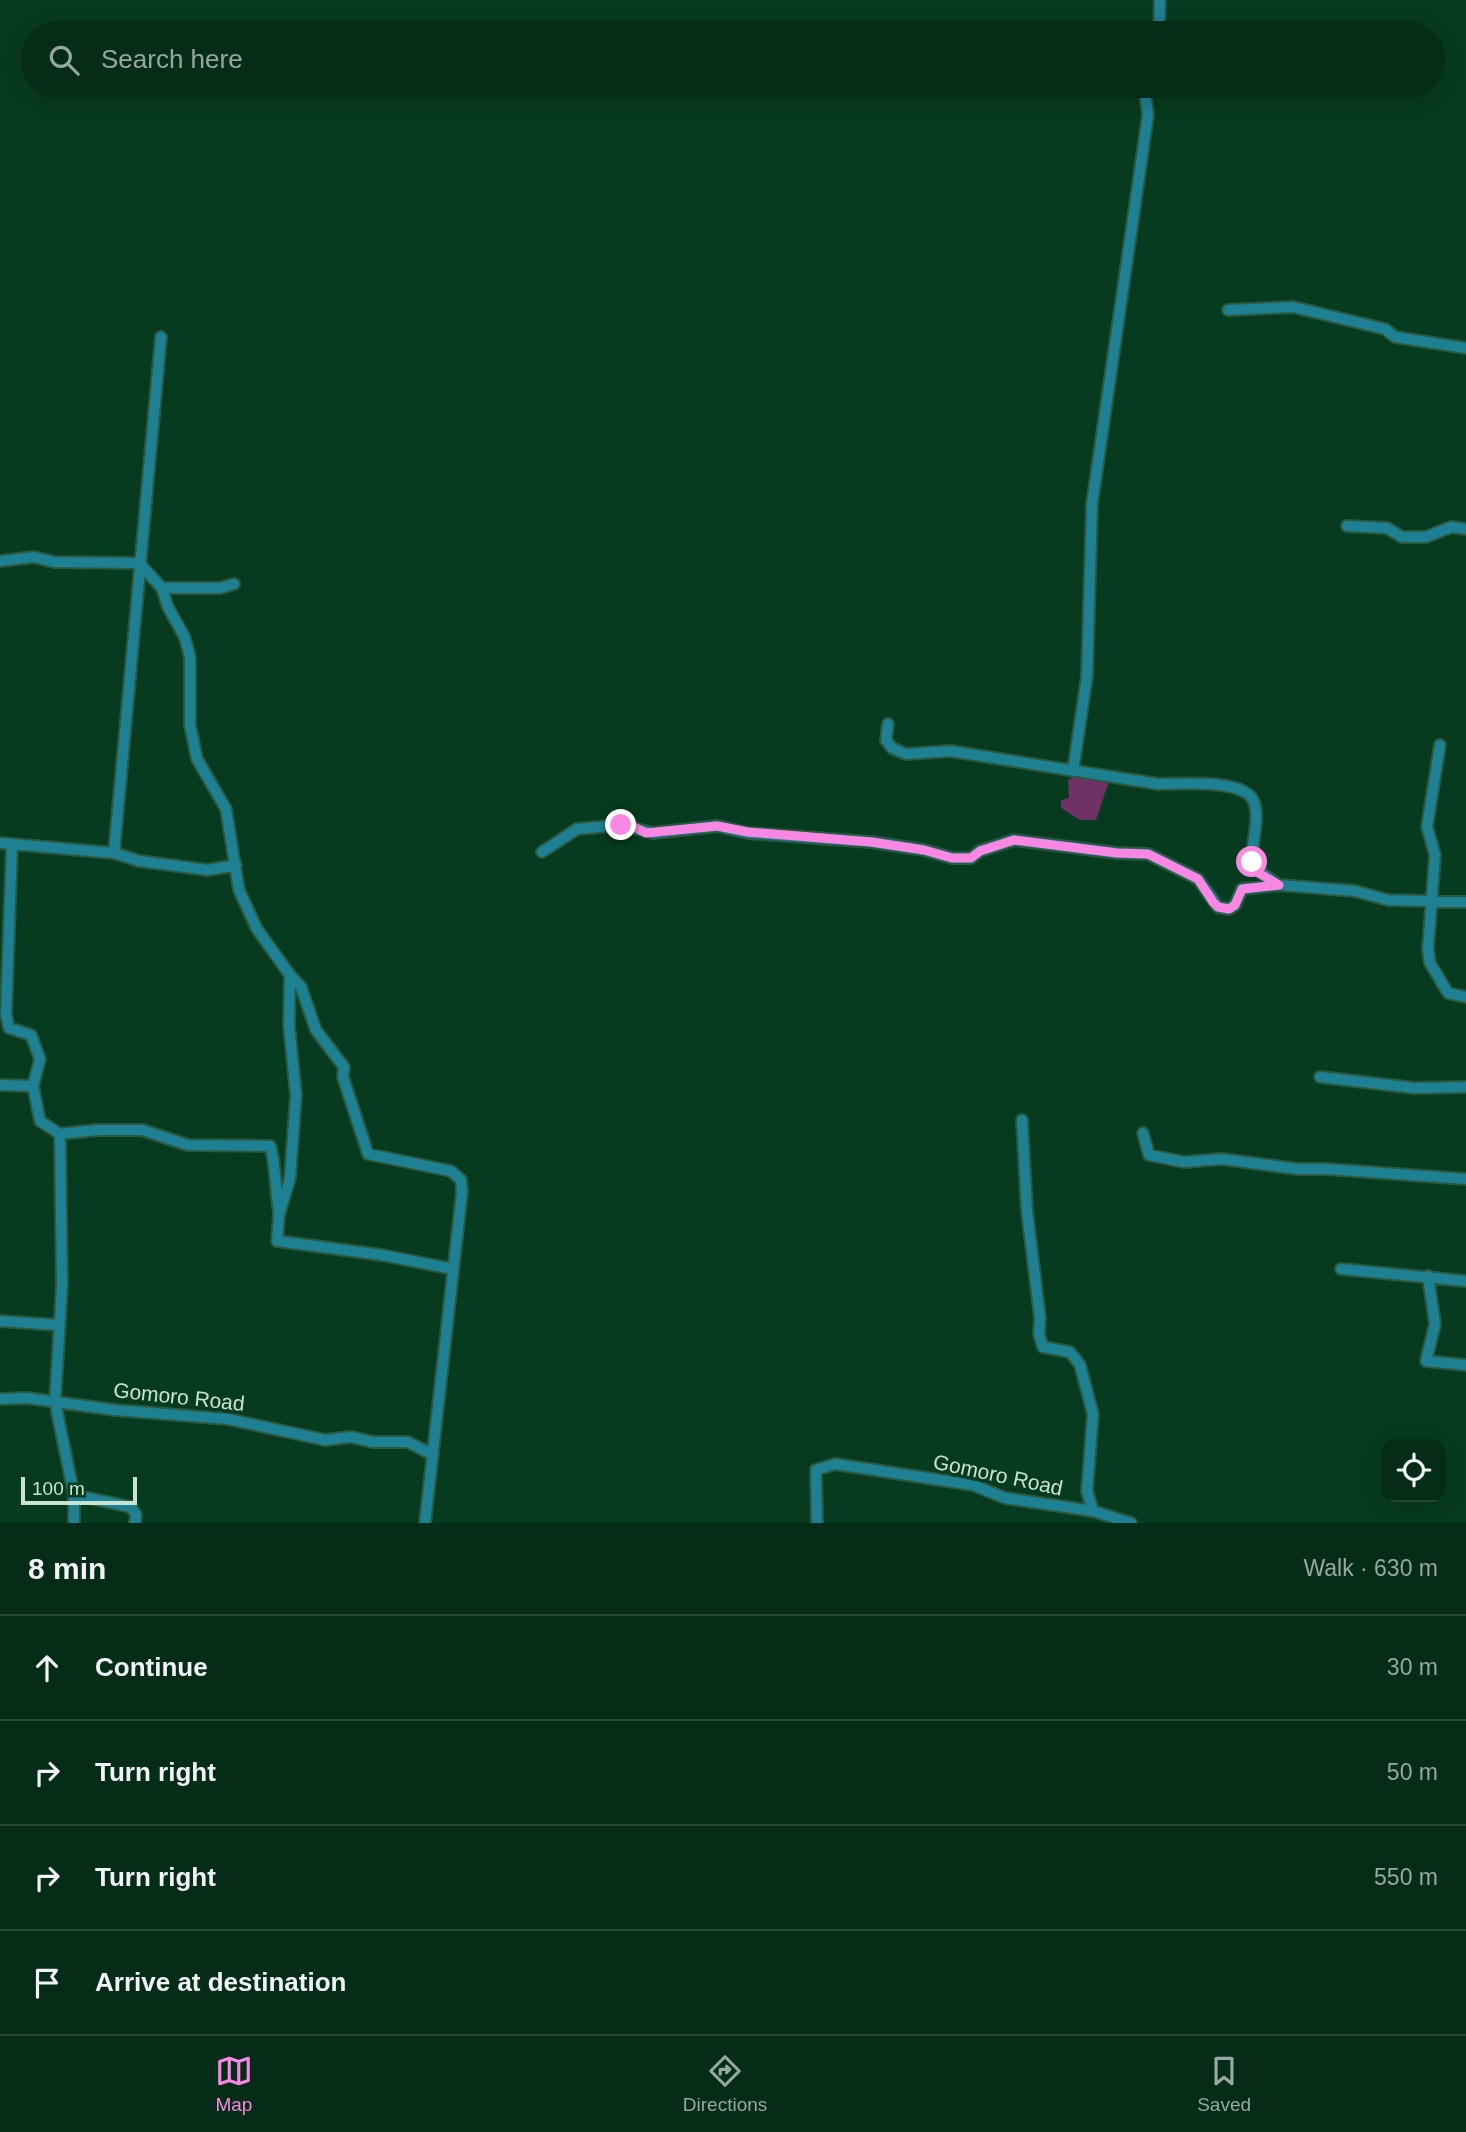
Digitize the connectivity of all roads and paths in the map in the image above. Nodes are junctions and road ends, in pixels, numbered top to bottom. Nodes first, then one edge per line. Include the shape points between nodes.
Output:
1 (1160, 0) edge
2 (1159, 21) edge
3 (1146, 98) edge
4 (1228, 310) dead end
5 (161, 337) dead end
6 (1466, 348) edge
7 (1347, 526) dead end
8 (1466, 529) edge
9 (0, 561) edge
10 (139, 563) junction
11 (234, 584) dead end
12 (162, 589) junction
13 (888, 724) dead end
14 (1440, 745) dead end
15 (1073, 771) junction
16 (6, 844) edge
17 (542, 852) dead end
18 (114, 853) junction
19 (236, 865) junction
20 (1279, 885) junction
21 (1433, 899) junction
22 (1466, 902) edge
23 (290, 975) junction
24 (1466, 997) edge
25 (1320, 1077) dead end
26 (0, 1085) edge
27 (33, 1086) junction
28 (1466, 1087) edge
29 (1022, 1119) dead end
30 (1143, 1133) dead end
31 (60, 1134) junction
32 (1466, 1179) edge
33 (279, 1215) junction
34 (453, 1269) junction
35 (1341, 1269) dead end
36 (1427, 1276) junction
37 (1466, 1281) edge
38 (0, 1321) edge
39 (58, 1325) junction
40 (1466, 1365) edge
41 (0, 1399) edge
42 (55, 1402) junction
43 (433, 1455) junction
44 (74, 1495) junction
45 (1093, 1511) junction
46 (75, 1523) edge
47 (135, 1523) edge
48 (425, 1523) edge
49 (817, 1523) edge
50 (1131, 1523) edge

1 - 2 street
3 - 15 street via 1148,115 1092,505 1087,676
4 - 6 street via 1293,307 1385,329 1395,337
5 - 10 street
7 - 8 street via 1387,528 1402,537 1426,537 1451,527
9 - 10 street via 34,557 54,562
10 - 12 street
10 - 18 street
11 - 12 street
12 - 19 street via 190,657 190,725 197,759 226,809
13 - 15 street via 886,740 906,754 950,751
14 - 21 street via 1426,827 1435,855
15 - 20 street via 1158,784 1217,784 1247,793 1255,803 1253,867
16 - 18 street
16 - 27 street via 6,1015 9,1028 31,1035 40,1059
17 - 20 street via 577,828 630,825 653,833 717,826 871,842 952,858 971,858 1014,840 1148,854 1198,879 1218,907 1229,909 1242,889
18 - 19 street via 208,870
19 - 23 street via 239,890 257,929
20 - 21 street via 1355,891 1388,900
21 - 22 street
21 - 24 street via 1427,949 1430,963 1448,993
23 - 33 street via 296,1095 290,1178
23 - 34 street via 301,988 316,1030 344,1067 343,1077 368,1154 451,1171 461,1180
25 - 28 street via 1415,1088
26 - 27 street
27 - 31 street via 40,1121
29 - 45 street via 1039,1334 1043,1347 1070,1352 1080,1365 1093,1415 1087,1492
30 - 32 street via 1149,1155 1184,1162 1222,1159 1297,1169
31 - 33 street via 142,1130 188,1145 270,1146
31 - 39 street via 62,1286
33 - 34 street via 277,1241
34 - 43 street
35 - 36 street via 1418,1279
36 - 37 street
36 - 40 street via 1435,1324 1426,1361
38 - 39 street
39 - 42 street
41 - 42 street, Gomoro Road
42 - 43 street, Gomoro Road via 228,1419 325,1440 351,1437 408,1442
42 - 44 street
43 - 48 street
44 - 46 street
44 - 47 street via 131,1507
45 - 49 street, Gomoro Road via 835,1464 816,1471
45 - 50 street, Gomoro Road

